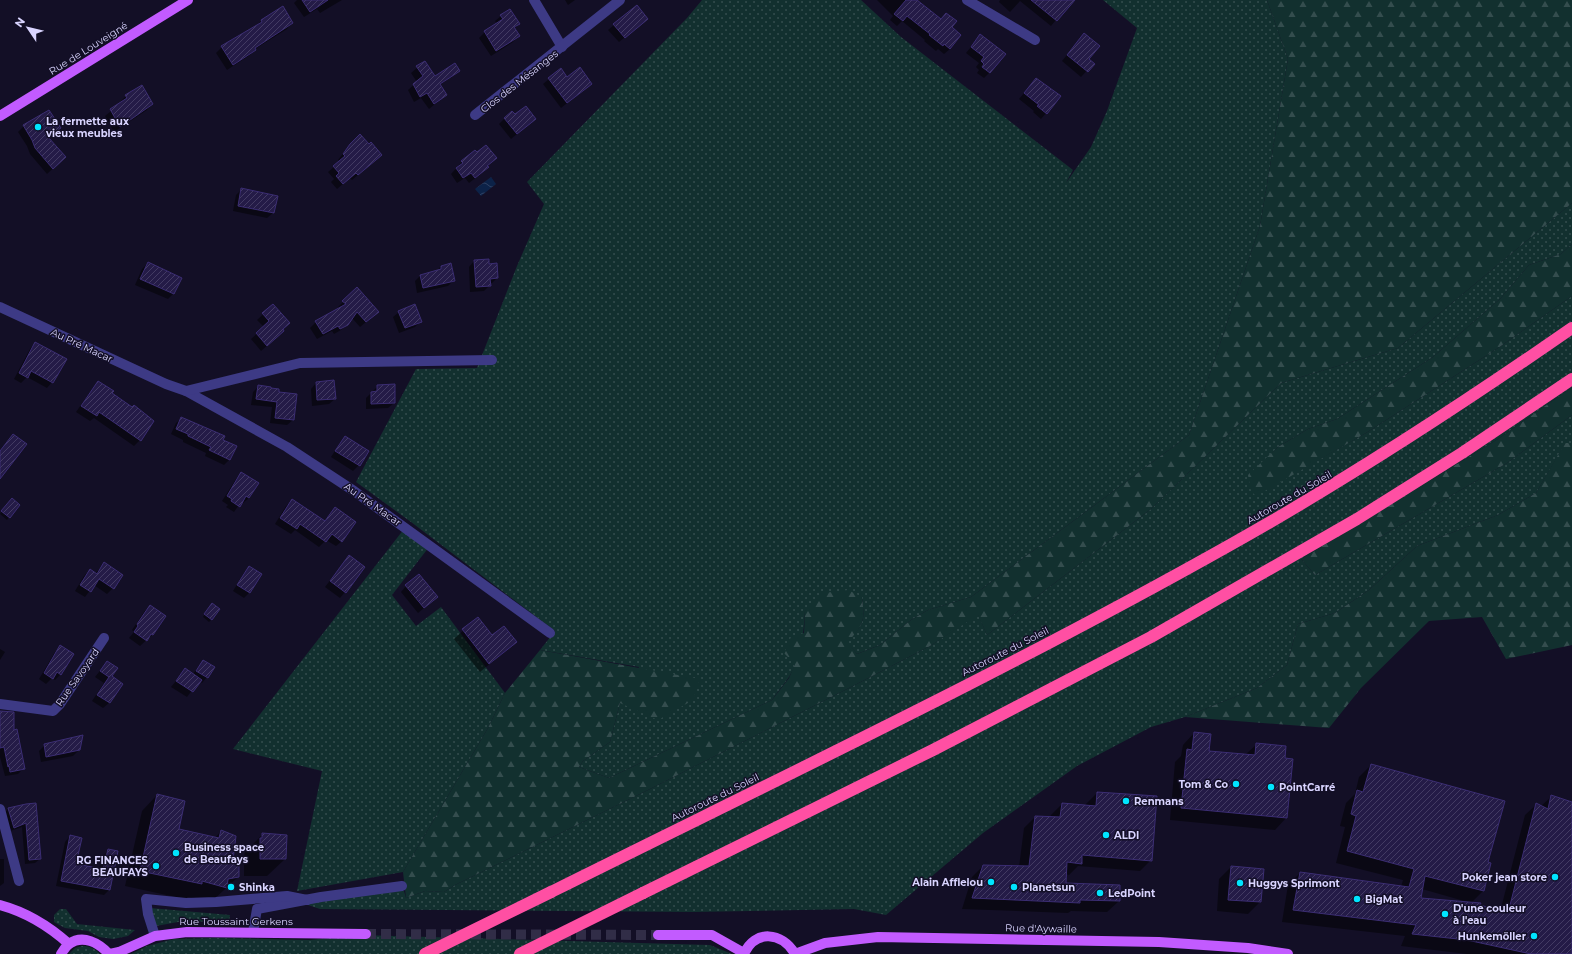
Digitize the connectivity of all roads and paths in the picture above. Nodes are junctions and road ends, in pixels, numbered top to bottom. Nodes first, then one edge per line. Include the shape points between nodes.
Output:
1 (188, 0) edge
2 (534, 0) edge
3 (620, 0) edge
4 (967, 0) edge
5 (1035, 40) dead end
6 (562, 47) junction
7 (475, 115) dead end
8 (0, 116) edge
9 (0, 306) edge
10 (1572, 328) edge
11 (492, 360) dead end
12 (1572, 379) edge
13 (186, 391) junction
14 (550, 633) dead end
15 (104, 638) dead end
16 (0, 704) edge
17 (0, 809) edge
18 (20, 881) dead end
19 (402, 886) dead end
20 (307, 900) junction
21 (0, 905) edge
22 (253, 932) junction
23 (366, 934) tunnel mouth
24 (658, 935) tunnel mouth
25 (155, 936) junction
26 (69, 944) junction
27 (744, 953) edge
28 (61, 954) edge
29 (110, 954) edge
30 (425, 954) edge
31 (520, 954) edge
32 (795, 954) edge
33 (1288, 954) edge

1 - 8 main road, Rue de Louveigné
2 - 6 street, Clos des Mésanges
3 - 6 street, Clos des Mésanges
4 - 5 street
6 - 7 street, Clos des Mésanges
9 - 13 street, Au Pré Macar
10 - 30 highway, Autoroute du Soleil, bridge via 1432,423 1335,484 1119,606 921,708
11 - 13 street via 300,364
12 - 31 highway, bridge via 1462,453 1357,518 1151,637 933,750
13 - 14 street, Au Pré Macar via 287,447 354,491
15 - 16 street, Rue Savoyard via 53,711
17 - 18 street
19 - 20 street
20 - 22 street via 257,909
20 - 25 street via 287,896 186,903 146,900
21 - 26 main road via 50,928
22 - 23 main road, Rue Toussaint Gerkens
22 - 25 main road, Rue Toussaint Gerkens via 187,932
24 - 27 main road via 712,936
25 - 29 main road, Rue Toussaint Gerkens
26 - 28 main road
26 - 29 main road via 83,940 95,942
27 - 32 main road via 757,939 775,937 783,940
32 - 33 main road, Rue d'Aywaille via 825,943 883,937 1159,942 1248,948

